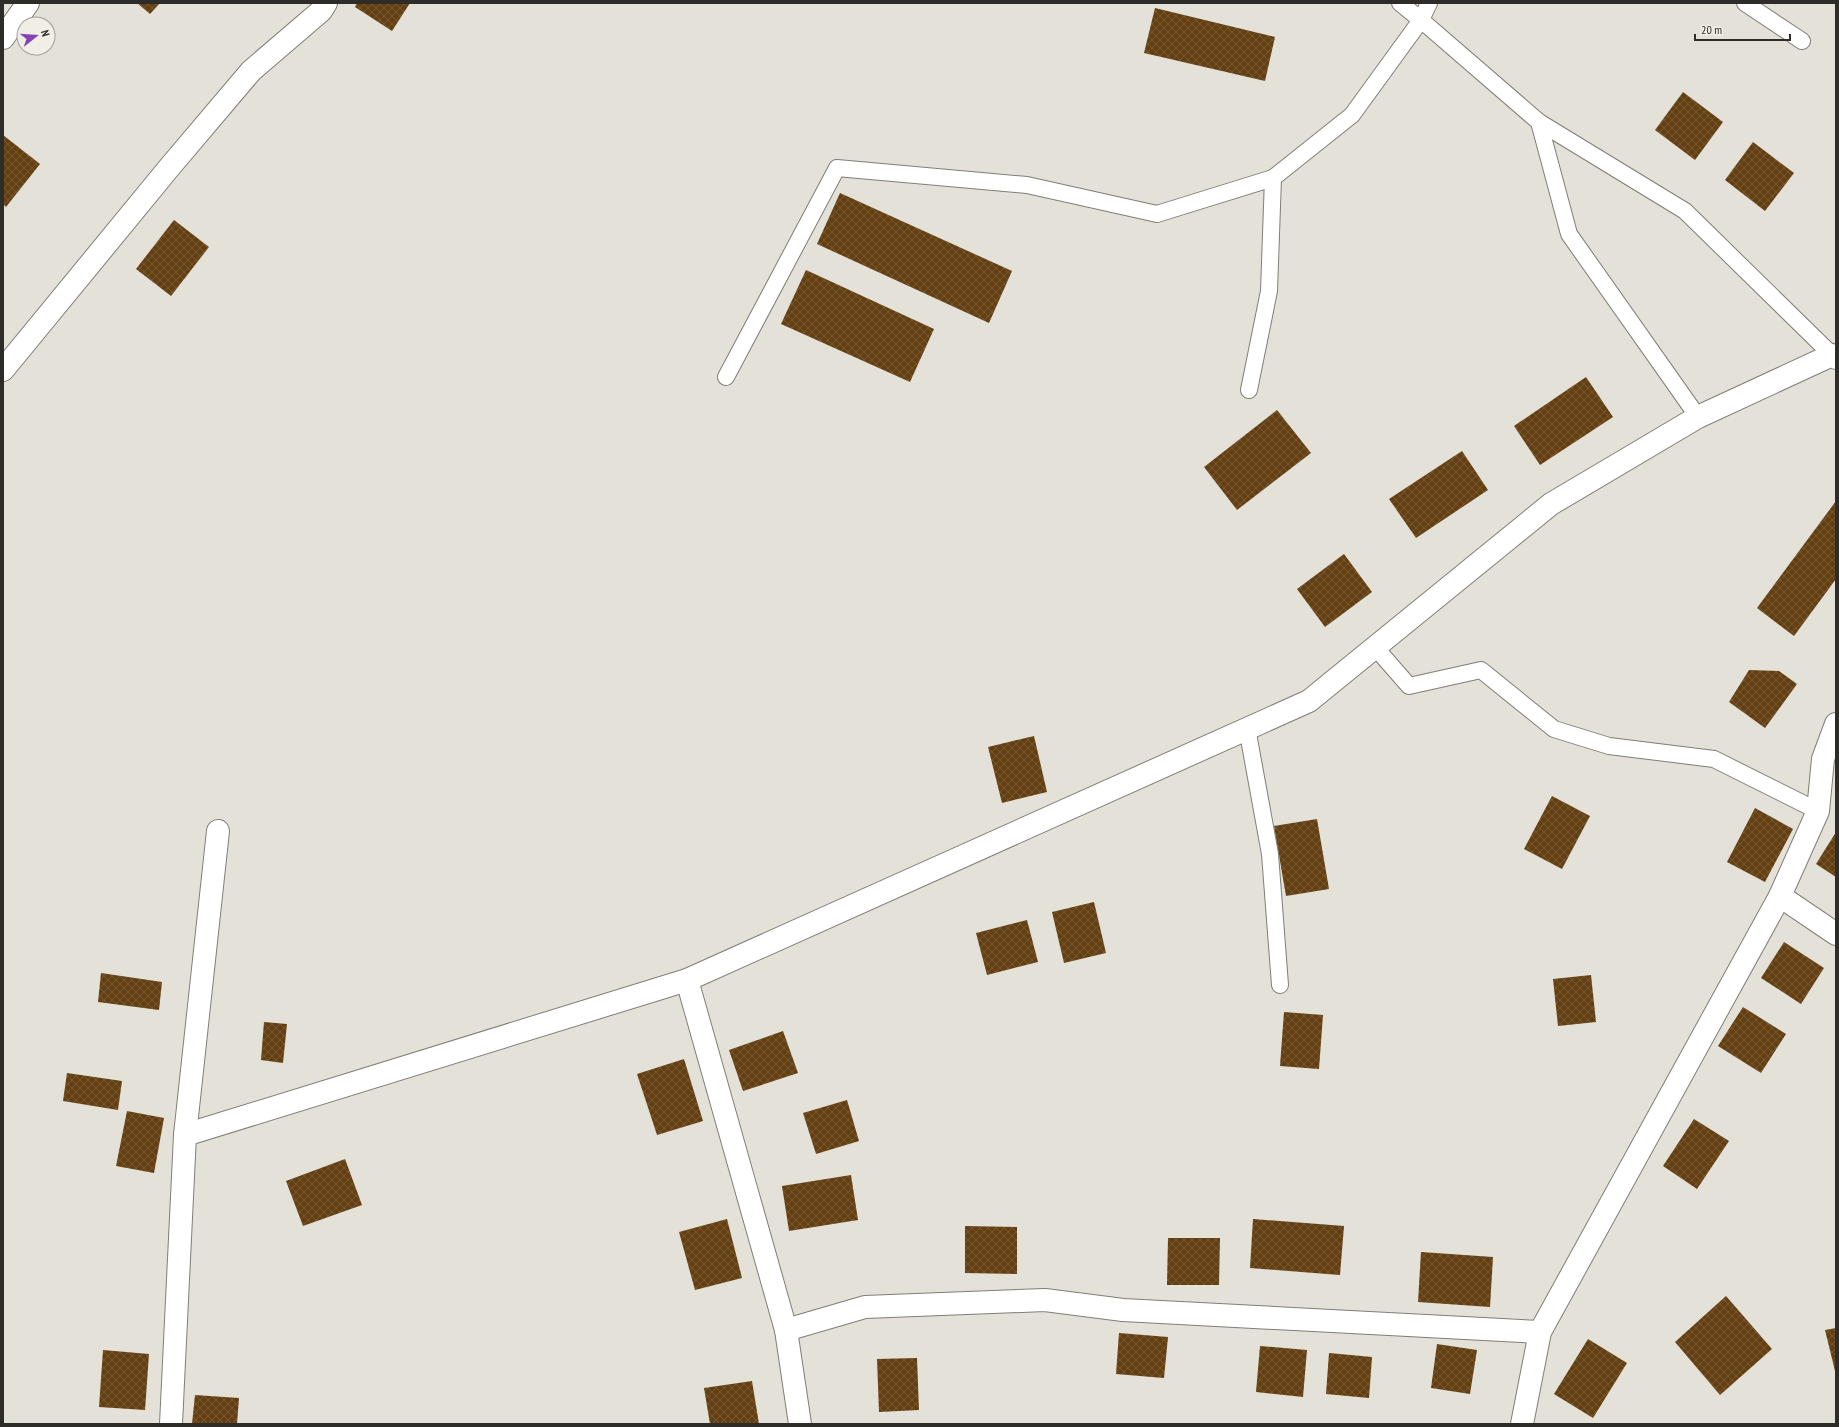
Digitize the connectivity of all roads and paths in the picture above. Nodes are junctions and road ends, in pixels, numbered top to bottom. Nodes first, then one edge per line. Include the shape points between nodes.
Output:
1 (326, 3) edge
2 (1400, 3) edge
3 (1429, 3) edge
4 (1745, 3) edge
5 (23, 5) edge
6 (1421, 20) junction
7 (3, 38) edge
8 (1802, 41) dead end
9 (1539, 122) junction
10 (1273, 178) junction
11 (1834, 356) edge
12 (3, 370) edge
13 (726, 377) dead end
14 (1249, 390) dead end
15 (1698, 417) junction
16 (1375, 648) junction
17 (1836, 724) edge
18 (1247, 728) junction
19 (1818, 811) junction
20 (218, 831) dead end
21 (1780, 896) junction
22 (1836, 934) edge
23 (687, 980) junction
24 (1280, 985) dead end
25 (185, 1135) junction
26 (786, 1330) junction
27 (1540, 1332) junction
28 (170, 1424) edge
29 (800, 1424) edge
30 (1522, 1424) edge

1 - 12 street via 321,11 251,71
2 - 6 lane
3 - 6 lane
4 - 8 lane
5 - 7 street
6 - 9 lane
6 - 10 lane via 1352,115
9 - 11 lane via 1685,211
9 - 15 lane via 1569,234
10 - 13 lane via 1157,214 1027,185 837,168
10 - 14 lane via 1269,291
11 - 15 street
15 - 16 street via 1551,504
16 - 18 street via 1309,701
16 - 19 lane via 1409,686 1481,670 1554,729 1609,746 1714,758
17 - 19 street via 1823,759
18 - 23 street
18 - 24 lane via 1270,854
19 - 21 street
20 - 25 street
21 - 22 street
21 - 27 street
23 - 25 street
23 - 26 street
25 - 28 street
26 - 27 street via 865,1307 1045,1300 1124,1310
26 - 29 street
27 - 30 street

